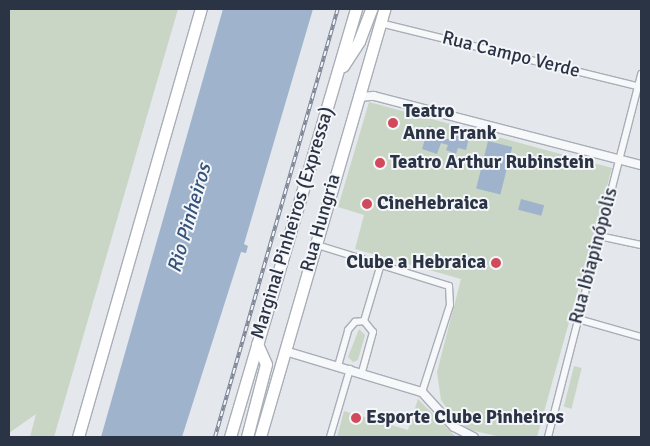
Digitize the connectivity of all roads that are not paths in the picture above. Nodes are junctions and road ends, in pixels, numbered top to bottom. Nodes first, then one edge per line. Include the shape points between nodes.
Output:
1 (201, 9) edge
2 (356, 9) edge
3 (371, 9) edge
4 (384, 9) edge
5 (380, 22) junction
6 (641, 74) edge
7 (336, 76) junction
8 (362, 84) junction
9 (640, 87) edge
10 (374, 96) junction
11 (358, 97) junction
12 (620, 160) junction
13 (641, 165) edge
14 (599, 236) junction
15 (314, 244) junction
16 (641, 245) edge
17 (381, 264) junction
18 (578, 319) junction
19 (364, 321) junction
20 (641, 338) edge
21 (257, 344) junction
22 (285, 351) junction
23 (338, 366) junction
24 (350, 369) junction
25 (362, 372) junction
26 (422, 392) junction
27 (78, 437) edge
28 (230, 437) edge
29 (247, 437) edge
30 (260, 437) edge
31 (330, 437) edge
32 (474, 437) edge
33 (548, 437) edge

1 - 27 highway
2 - 7 highway, Marginal Pinheiros (Expressa)
3 - 7 highway via 359,41
4 - 5 highway, Rua Hungria
5 - 8 highway, Rua Hungria
5 - 9 street, Rua Campo Verde
6 - 9 street, Rua Ibiapinópolis
7 - 21 highway, Marginal Pinheiros (Expressa)
8 - 10 street
8 - 11 highway, Rua Hungria
9 - 12 street, Rua Ibiapinópolis
10 - 11 street
10 - 12 street
11 - 15 highway, Rua Hungria
12 - 13 street
12 - 14 street, Rua Ibiapinópolis
14 - 16 street
14 - 18 street, Rua Ibiapinópolis
15 - 17 street
15 - 22 highway, Rua Hungria
17 - 19 street
17 - 26 street via 445,283 451,289 450,305
18 - 20 street
18 - 33 street, Rua Ibiapinópolis
19 - 23 street via 355,322 348,330
19 - 25 street via 373,332
21 - 28 highway, Marginal Pinheiros (Expressa)
21 - 29 highway via 264,358 265,373
22 - 23 street
22 - 30 highway, Rua Hungria
23 - 24 street
24 - 25 street
24 - 31 street
25 - 26 street
26 - 32 street via 454,427

